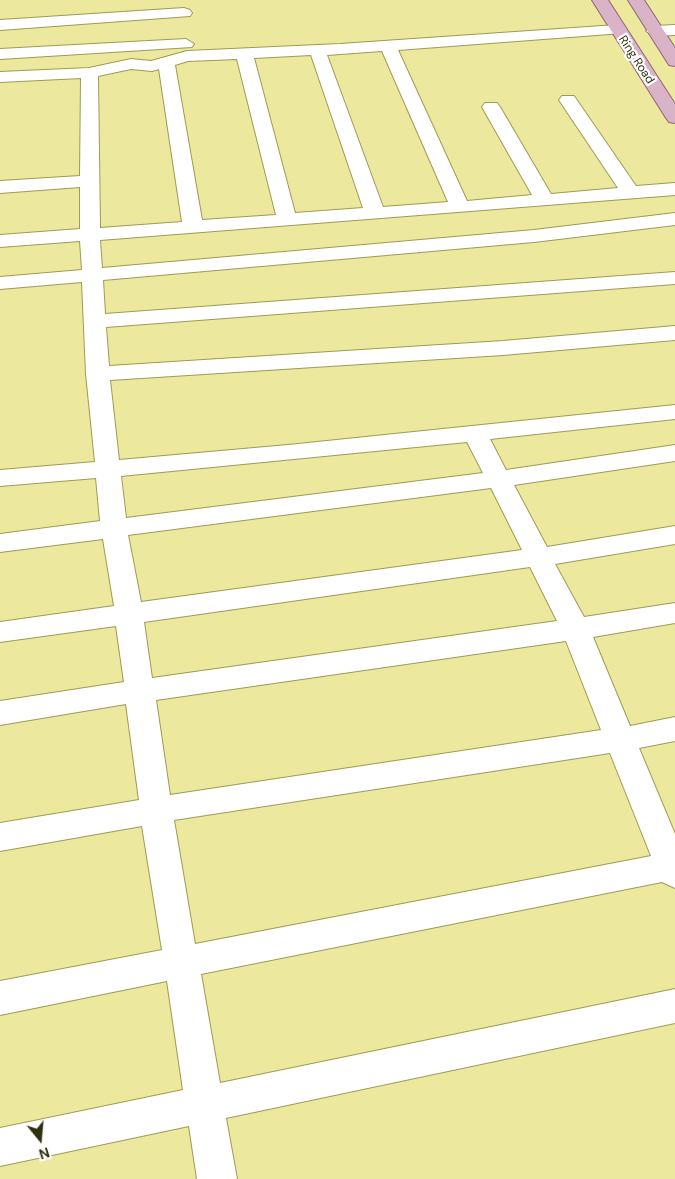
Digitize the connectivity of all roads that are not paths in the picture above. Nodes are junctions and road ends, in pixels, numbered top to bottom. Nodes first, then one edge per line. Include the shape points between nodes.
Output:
1 (600, 0) edge
2 (636, 0) edge
3 (185, 3) edge
4 (0, 25) edge
5 (617, 30) junction
6 (675, 30) edge
7 (654, 31) junction
8 (388, 46) junction
9 (187, 50) junction
10 (317, 50) junction
11 (244, 53) junction
12 (0, 54) edge
13 (675, 61) edge
14 (166, 62) junction
15 (89, 73) junction
16 (0, 76) edge
17 (568, 100) dead end
18 (491, 107) dead end
19 (675, 118) edge
20 (89, 180) junction
21 (0, 187) edge
22 (675, 189) edge
23 (630, 192) junction
24 (546, 200) junction
25 (460, 207) junction
26 (374, 213) junction
27 (675, 219) edge
28 (287, 220) junction
29 (193, 227) junction
30 (90, 234) junction
31 (0, 241) edge
32 (94, 276) junction
33 (675, 278) edge
34 (0, 283) edge
35 (95, 320) junction
36 (675, 333) edge
37 (98, 374) junction
38 (675, 412) edge
39 (475, 433) junction
40 (675, 453) edge
41 (108, 468) junction
42 (0, 478) edge
43 (500, 479) junction
44 (114, 528) junction
45 (675, 535) edge
46 (0, 543) edge
47 (539, 557) junction
48 (675, 613) edge
49 (129, 615) junction
50 (576, 630) junction
51 (0, 632) edge
52 (138, 689) junction
53 (0, 713) edge
54 (675, 728) edge
55 (622, 739) junction
56 (156, 810) junction
57 (0, 837) edge
58 (674, 868) edge
59 (182, 962) junction
60 (0, 998) edge
61 (675, 1006) edge
62 (204, 1102) junction
63 (0, 1147) edge
64 (217, 1179) edge

1 - 5 main road, Ring Road
2 - 7 main road
3 - 4 street
3 - 9 street
5 - 8 street
5 - 19 main road, Ring Road
6 - 7 street
7 - 13 main road
8 - 10 street
8 - 25 street
9 - 11 street
9 - 12 street
9 - 14 street
10 - 11 street
10 - 26 street
11 - 28 street
14 - 15 street via 152,66 131,64
14 - 29 street
15 - 16 street
15 - 20 street
17 - 23 street
18 - 24 street
20 - 21 street
20 - 30 street
22 - 23 street
23 - 24 street
24 - 25 street
25 - 26 street
26 - 28 street
27 - 32 street via 534,236
28 - 29 street
29 - 30 street
30 - 31 street
30 - 32 street
32 - 34 street
32 - 35 street
33 - 35 street
35 - 37 street
36 - 37 street via 504,348
37 - 41 street
38 - 39 street
39 - 41 street
39 - 43 street
40 - 43 street
41 - 42 street
41 - 44 street
43 - 44 street
43 - 47 street
44 - 46 street
44 - 49 street
45 - 47 street
47 - 49 street
47 - 50 street
48 - 50 street
49 - 51 street
49 - 52 street
50 - 52 street
50 - 55 street
52 - 53 street
52 - 56 street
54 - 55 street
55 - 56 street
55 - 58 street
56 - 57 street
56 - 59 street
58 - 59 street
59 - 60 street
59 - 62 street
61 - 62 street
62 - 63 street
62 - 64 street

